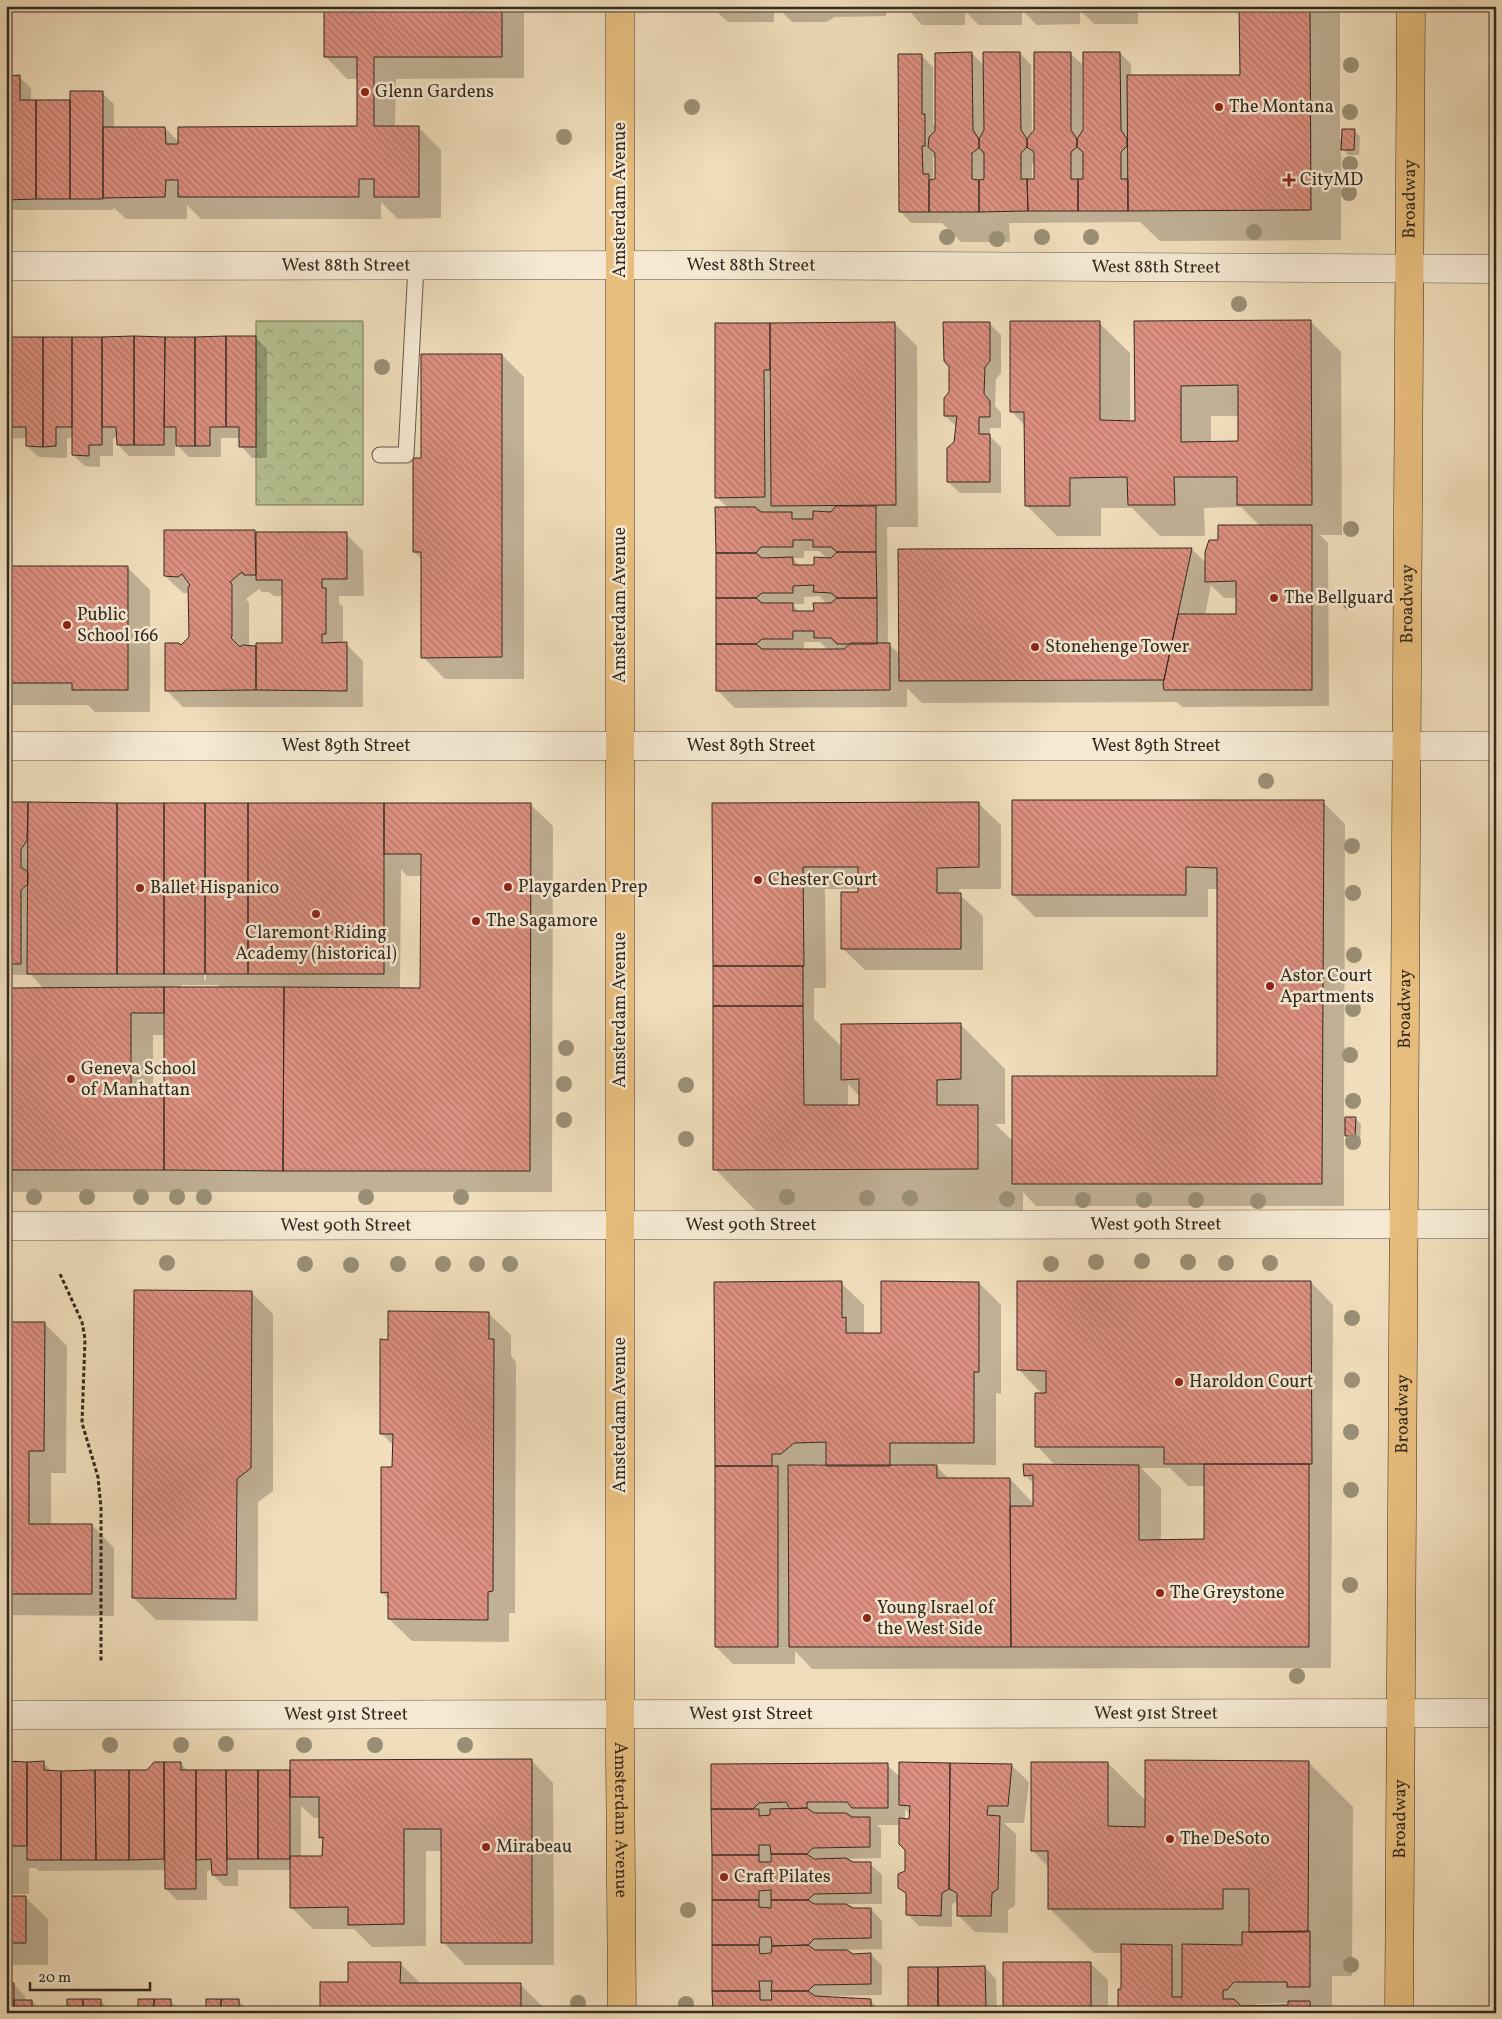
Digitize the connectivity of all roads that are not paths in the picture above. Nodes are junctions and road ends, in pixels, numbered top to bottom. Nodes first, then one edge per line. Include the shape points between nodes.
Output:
1 (620, 6) edge
2 (1411, 6) edge
3 (6, 266) edge
4 (416, 266) junction
5 (620, 266) junction
6 (1410, 269) junction
7 (1496, 269) edge
8 (380, 455) dead end
9 (620, 745) junction
10 (1406, 745) junction
11 (6, 746) edge
12 (1496, 746) edge
13 (1403, 1224) junction
14 (1496, 1224) edge
15 (6, 1226) edge
16 (620, 1226) junction
17 (1496, 1713) edge
18 (1401, 1714) junction
19 (6, 1715) edge
20 (620, 1715) junction
21 (622, 2013) edge
22 (1399, 2013) edge

1 - 5 main road, Amsterdam Avenue
2 - 6 main road, Broadway
3 - 4 street, West 88th Street
4 - 5 street, West 88th Street
4 - 8 lane via 406,454
5 - 6 street, West 88th Street
5 - 9 main road, Amsterdam Avenue
6 - 7 street, West 88th Street
6 - 10 main road, Broadway
9 - 10 street, West 89th Street
9 - 11 street, West 89th Street
9 - 16 main road, Amsterdam Avenue
10 - 12 street, West 89th Street
10 - 13 main road, Broadway
13 - 14 street, West 90th Street
13 - 16 street, West 90th Street
13 - 18 main road, Broadway
15 - 16 street, West 90th Street
16 - 20 main road, Amsterdam Avenue
17 - 18 street, West 91st Street
18 - 20 street, West 91st Street
18 - 22 main road, Broadway
19 - 20 street, West 91st Street
20 - 21 main road, Amsterdam Avenue

